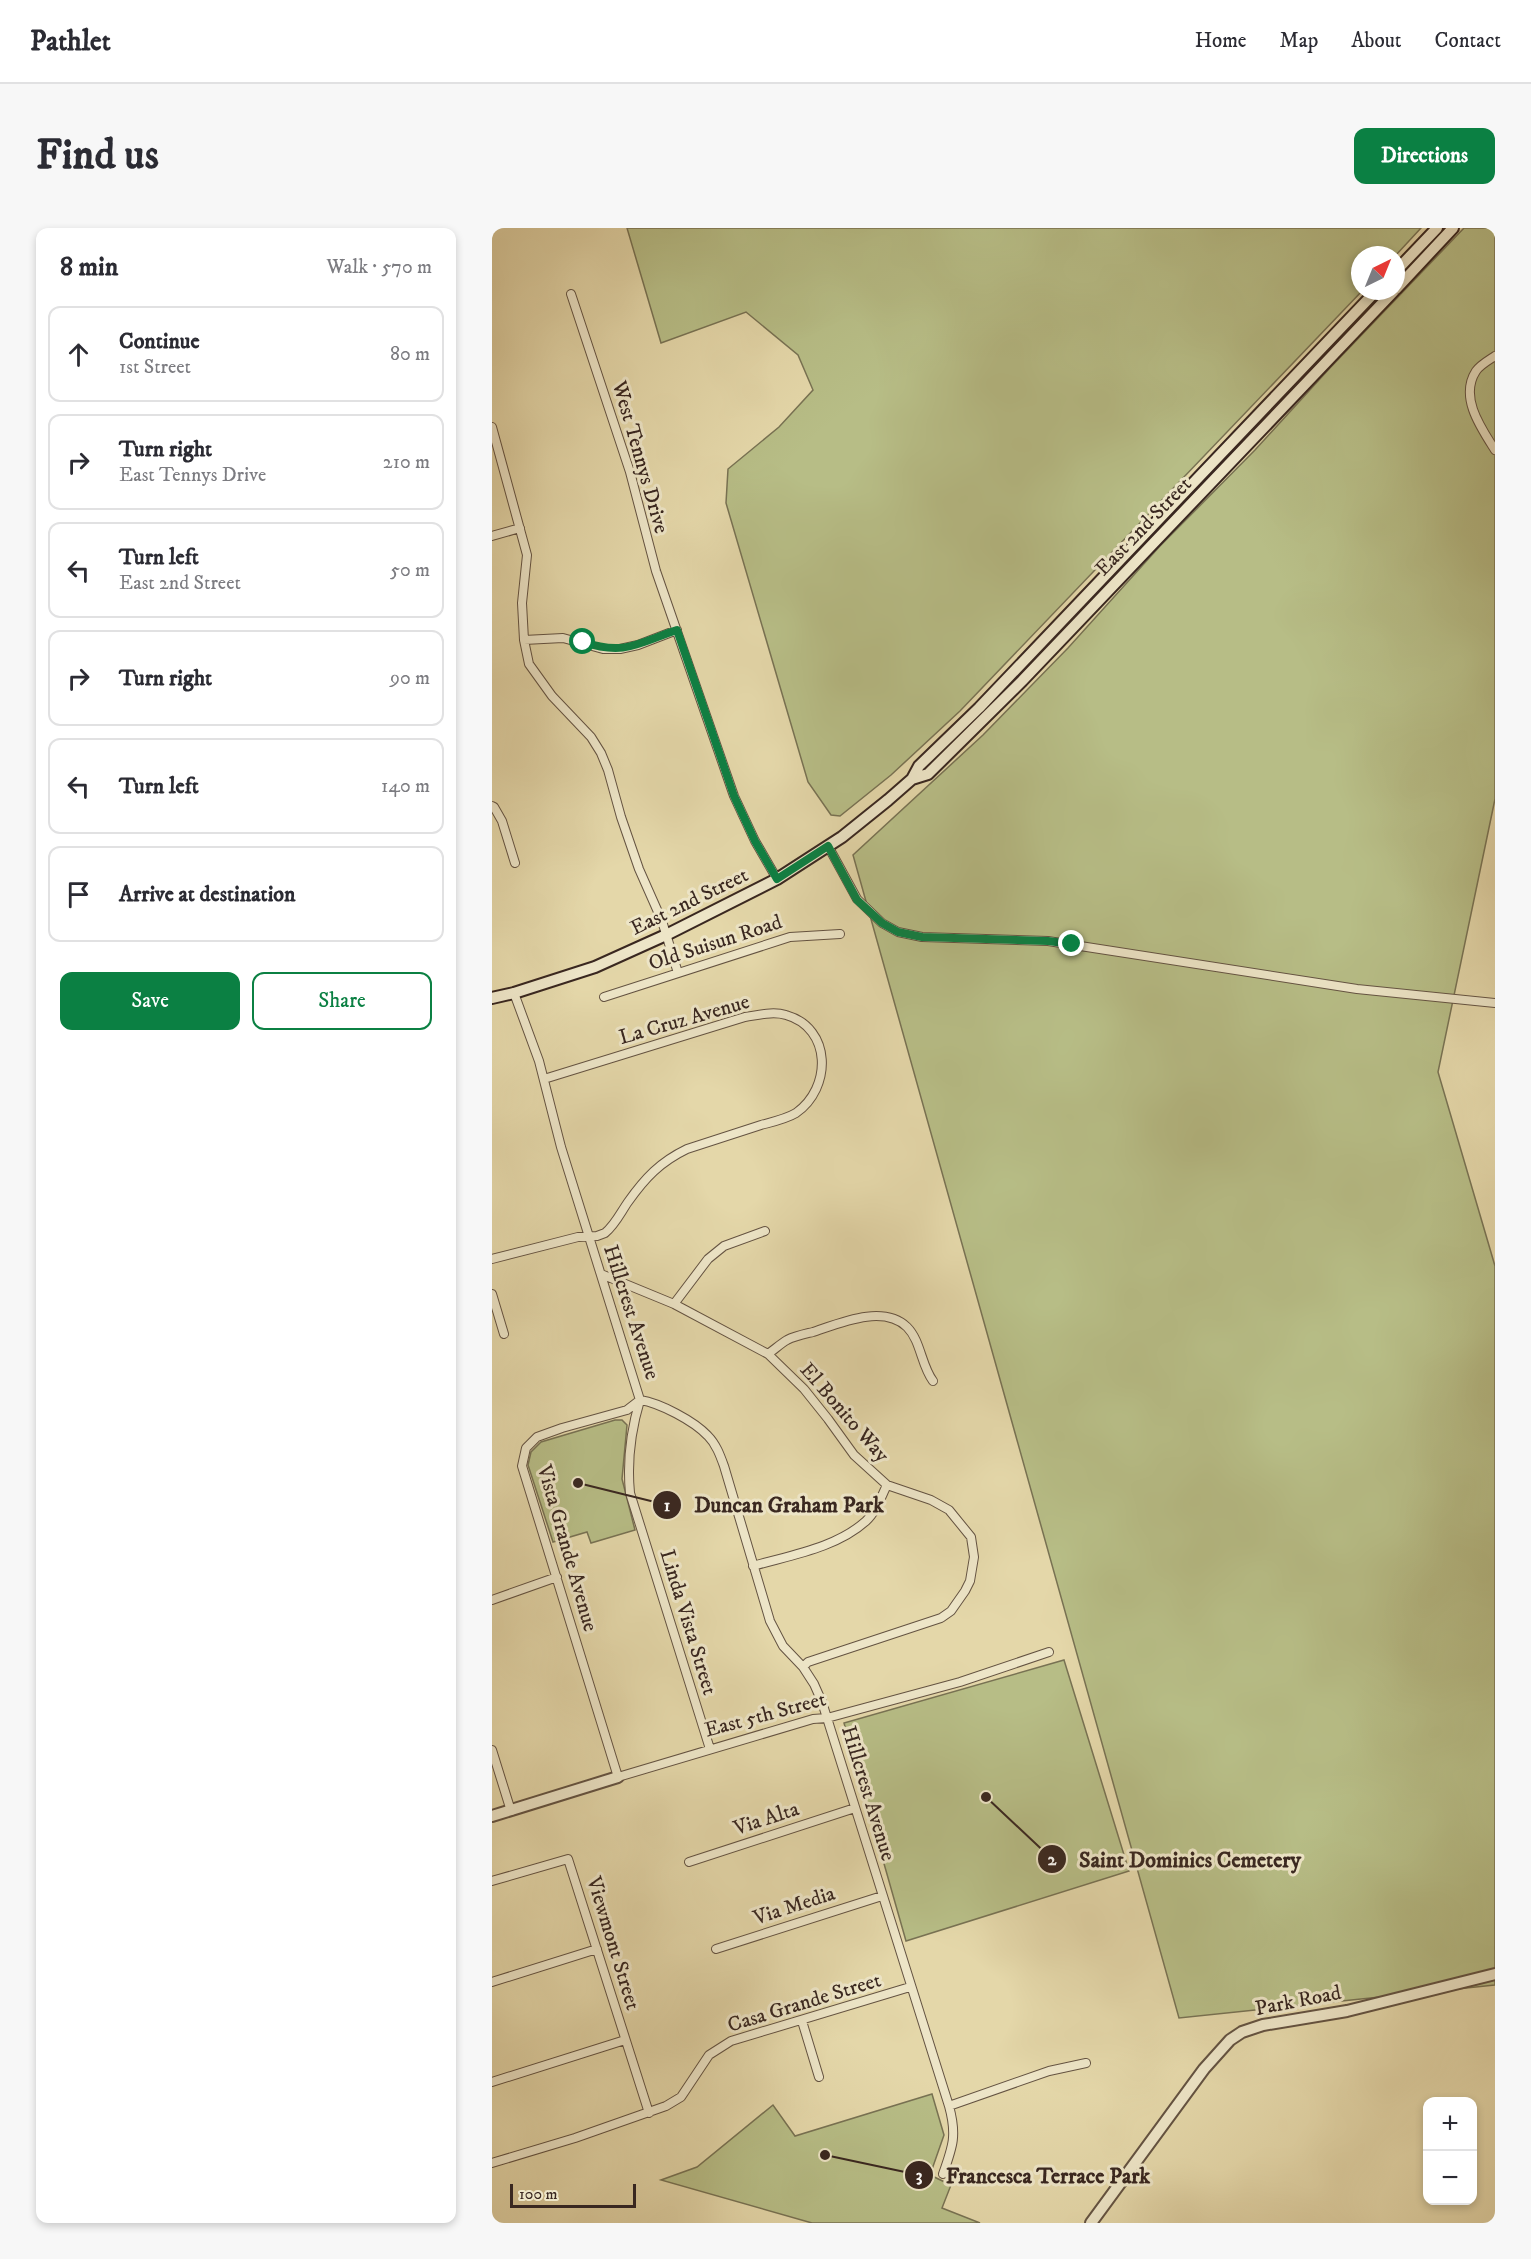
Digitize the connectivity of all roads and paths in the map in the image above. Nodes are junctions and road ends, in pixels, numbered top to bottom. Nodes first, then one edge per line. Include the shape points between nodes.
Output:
1 (1437, 228) edge
2 (1453, 228) edge
3 (1405, 262) edge
4 (1405, 279) edge
5 (571, 294) dead end
6 (1367, 300) edge
7 (1385, 300) edge
8 (1495, 356) edge
9 (492, 427) edge
10 (1495, 450) edge
11 (520, 528) junction
12 (492, 536) edge
13 (677, 630) junction
14 (524, 640) junction
15 (912, 779) junction
16 (492, 806) edge
17 (828, 846) junction
18 (515, 863) dead end
19 (777, 879) junction
20 (840, 934) dead end
21 (666, 935) junction
22 (678, 973) junction
23 (514, 993) junction
24 (604, 997) dead end
25 (492, 998) edge
26 (1495, 1004) edge
27 (544, 1079) junction
28 (765, 1230) dead end
29 (589, 1237) junction
30 (492, 1259) edge
31 (601, 1274) junction
32 (492, 1294) edge
33 (674, 1304) junction
34 (504, 1334) dead end
35 (768, 1354) junction
36 (933, 1381) dead end
37 (640, 1400) junction
38 (887, 1485) junction
39 (753, 1566) junction
40 (557, 1577) junction
41 (492, 1600) edge
42 (1049, 1652) dead end
43 (803, 1667) junction
44 (827, 1718) junction
45 (710, 1749) junction
46 (492, 1750) edge
47 (618, 1777) junction
48 (855, 1808) junction
49 (511, 1811) junction
50 (492, 1816) edge
51 (689, 1862) dead end
52 (492, 1881) edge
53 (882, 1896) junction
54 (597, 1949) junction
55 (716, 1949) dead end
56 (1495, 1974) edge
57 (492, 1982) edge
58 (910, 1987) junction
59 (802, 2020) junction
60 (625, 2040) junction
61 (1086, 2063) dead end
62 (819, 2077) dead end
63 (492, 2082) edge
64 (949, 2106) junction
65 (649, 2113) junction
66 (492, 2163) edge
67 (943, 2174) dead end
68 (1091, 2223) edge

1 - 3 main road
2 - 4 main road, East 2nd Street
5 - 13 street, West Tennys Drive
6 - 15 main road, East 2nd Street via 920,766
7 - 15 main road, East 2nd Street via 1022,681 928,774
8 - 10 street via 1477,369 1471,384 1475,417
9 - 11 street
11 - 12 street
11 - 14 street via 527,555 522,603
13 - 14 street via 620,649 603,649 562,638
13 - 19 street, West Tennys Drive via 734,796
14 - 21 street via 529,664 601,753 624,828
15 - 17 main road, East 2nd Street
16 - 18 street via 502,821
17 - 19 main road, East 2nd Street
17 - 26 street via 857,900 898,932 922,937 1048,941 1357,989
19 - 21 main road, East 2nd Street
20 - 22 street, Old Suisun Road via 790,937
21 - 22 street
21 - 23 main road, East 2nd Street via 595,967
22 - 24 street, Old Suisun Road
23 - 25 main road, East 2nd Street
23 - 27 street, Hillcrest Avenue
27 - 29 street, Hillcrest Avenue
27 - 29 street, La Cruz Avenue via 769,1013 799,1021 813,1031 820,1047 822,1079 795,1113 672,1156 649,1176 609,1229
28 - 33 street via 724,1246 708,1259
29 - 30 street
29 - 31 street, Hillcrest Avenue
31 - 33 street, El Bonito Way
31 - 37 street, Hillcrest Avenue
32 - 34 street
33 - 35 street, El Bonito Way
35 - 36 street via 786,1341 842,1322 887,1317 913,1334
35 - 38 street, El Bonito Way via 804,1389 854,1455
37 - 39 street, Hillcrest Avenue via 693,1424 710,1437 724,1466
37 - 40 street, Vista Grande Avenue via 627,1410 537,1437 526,1448 522,1466
37 - 45 street, Linda Vista Street via 628,1470 630,1493
38 - 39 street via 866,1521 848,1534 825,1545
38 - 43 street, El Bonito Way via 949,1509 971,1537 974,1557 970,1581 951,1611 941,1618 808,1662
39 - 43 street, Hillcrest Avenue via 774,1630
40 - 41 street
40 - 47 street, Vista Grande Avenue
42 - 44 street, East 5th Street via 960,1682
43 - 44 street, Hillcrest Avenue
44 - 45 street, East 5th Street
44 - 48 street, Hillcrest Avenue
45 - 47 street, East 5th Street
46 - 49 street
47 - 49 main road, East 5th Street
48 - 51 street, Via Alta
48 - 53 street, Hillcrest Avenue
49 - 50 main road, East 5th Street
52 - 54 street, Viewmont Street via 568,1859
53 - 55 street, Via Media
53 - 58 street, Hillcrest Avenue
54 - 57 street
54 - 60 street, Viewmont Street
56 - 68 main road, Park Road via 1242,2032 1204,2069
58 - 59 street, Casa Grande Street
58 - 64 street, Hillcrest Avenue
59 - 62 street
59 - 65 street, Casa Grande Street via 731,2041 709,2055 681,2097
60 - 63 street
60 - 65 street, Viewmont Street
61 - 64 street via 1049,2071
64 - 67 street, Hillcrest Avenue via 955,2126
65 - 66 street, Casa Grande Street

